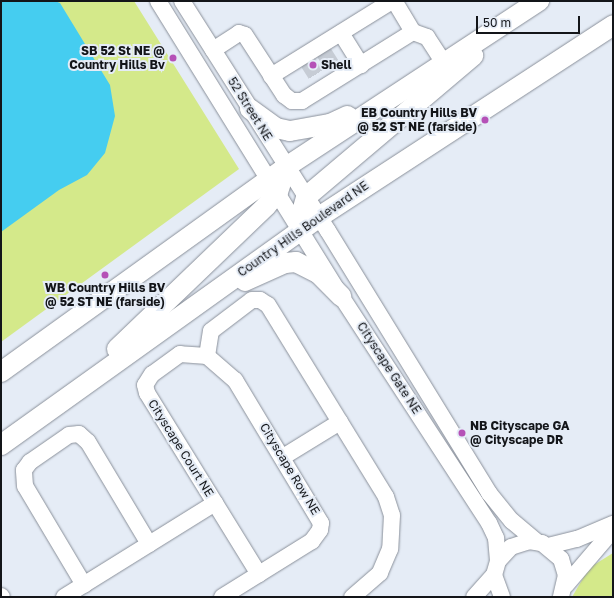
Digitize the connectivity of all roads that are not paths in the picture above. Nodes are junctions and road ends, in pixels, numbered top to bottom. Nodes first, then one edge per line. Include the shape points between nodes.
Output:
1 (158, 1) edge
2 (182, 1) edge
3 (392, 1) edge
4 (534, 4) edge
5 (613, 25) edge
6 (413, 32) junction
7 (340, 33) junction
8 (213, 50) junction
9 (443, 62) junction
10 (361, 65) junction
11 (271, 76) junction
12 (389, 98) junction
13 (250, 109) junction
14 (286, 167) junction
15 (274, 185) junction
16 (306, 198) junction
17 (319, 216) junction
18 (300, 229) junction
19 (342, 296) junction
20 (185, 312) junction
21 (207, 356) junction
22 (1, 372) edge
23 (63, 400) junction
24 (340, 422) junction
25 (1, 445) edge
26 (283, 458) junction
27 (215, 503) junction
28 (613, 524) edge
29 (613, 530) edge
30 (149, 544) junction
31 (542, 544) junction
32 (496, 568) junction
33 (259, 574) junction
34 (84, 584) junction
35 (563, 591) edge
36 (64, 597) edge
37 (222, 597) edge
38 (352, 597) edge
39 (474, 597) edge
40 (502, 597) edge

1 - 15 street, 52 Street NE
2 - 8 street, 52 Street NE
3 - 6 street
3 - 7 street
4 - 9 main road
4 - 16 main road
5 - 17 main road, Country Hills Boulevard NE
6 - 9 street via 427,37
6 - 10 street
7 - 10 street
7 - 11 street via 305,58
8 - 11 street via 239,33 245,35
8 - 13 street, 52 Street NE
9 - 12 main road
10 - 11 street via 336,72 320,82 302,101 292,101 284,95
12 - 13 main road via 330,124 301,131 276,128
12 - 14 main road
13 - 14 street, 52 Street NE
14 - 15 main road
14 - 16 street, 52 Street NE
15 - 18 street, Cityscape Gate NE
15 - 22 main road
15 - 23 main road
16 - 17 street, 52 Street NE
16 - 18 main road
17 - 18 main road, Country Hills Boulevard NE
17 - 31 street, Cityscape Gate NE via 489,493 512,521
18 - 19 street, Cityscape Gate NE
18 - 20 main road, Country Hills Boulevard NE
19 - 20 main road via 318,273 296,262 285,262
19 - 32 street, Cityscape Gate NE via 489,523 496,538
20 - 23 main road, Country Hills Boulevard NE
21 - 24 street via 211,331 252,300 260,300 268,305
21 - 26 street, Cityscape Row NE via 235,380
21 - 27 street, Cityscape Court NE via 180,354 152,374 145,385 147,393
23 - 25 main road, Country Hills Boulevard NE
24 - 26 street
24 - 38 street via 386,497 392,515 390,549 380,572
26 - 33 street, Cityscape Row NE via 320,517 320,530 312,541
27 - 30 street, Cityscape Court NE
27 - 33 street, Cityscape Court NE
28 - 31 street via 577,539
29 - 35 street
30 - 34 street, Cityscape Court NE
30 - 34 street via 88,442 79,434 69,435 30,462 24,470 25,486
31 - 32 street via 520,542 506,551
31 - 35 street, Cityscape Gate NE via 561,559 566,575
32 - 39 street
32 - 40 street, Cityscape Gate NE
33 - 37 street, Cityscape Row NE
34 - 36 street, Cityscape Court NE

